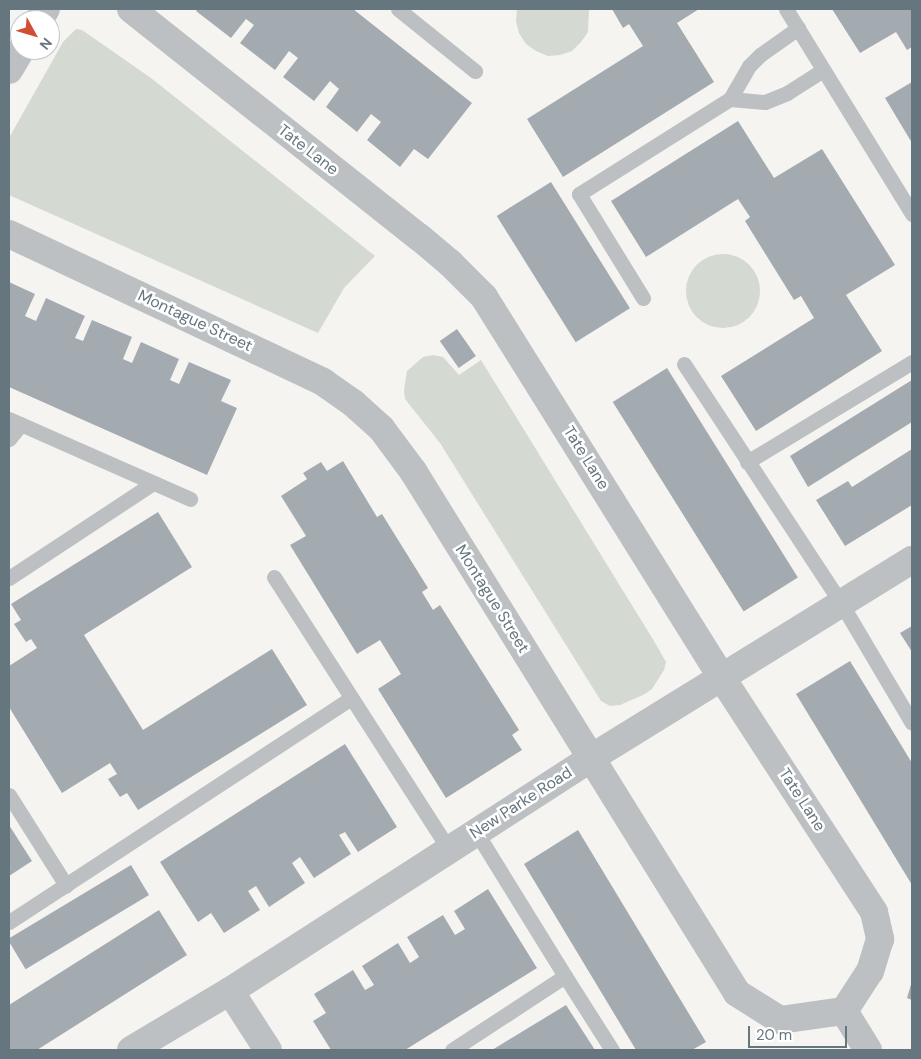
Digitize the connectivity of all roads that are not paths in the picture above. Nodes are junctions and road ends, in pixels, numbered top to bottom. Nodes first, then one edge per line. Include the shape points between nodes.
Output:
1 (131, 9) edge
2 (398, 9) edge
3 (786, 9) edge
4 (798, 28) junction
5 (823, 70) junction
6 (475, 71) dead end
7 (730, 99) junction
8 (912, 214) edge
9 (9, 234) edge
10 (643, 298) dead end
11 (912, 362) edge
12 (684, 364) dead end
13 (15, 421) edge
14 (9, 439) edge
15 (747, 462) junction
16 (153, 483) junction
17 (190, 500) dead end
18 (912, 560) edge
19 (274, 577) dead end
20 (9, 578) edge
21 (841, 604) junction
22 (722, 678) junction
23 (351, 698) junction
24 (912, 723) edge
25 (591, 758) junction
26 (9, 795) edge
27 (476, 832) junction
28 (449, 850) junction
29 (66, 885) junction
30 (9, 922) edge
31 (566, 976) junction
32 (230, 991) junction
33 (844, 1011) junction
34 (131, 1050) edge
35 (268, 1050) edge
36 (452, 1050) edge
37 (612, 1050) edge
38 (868, 1050) edge

1 - 22 street, Tate Lane via 419,237 484,297
2 - 6 lane
3 - 4 lane
4 - 5 lane
4 - 7 lane via 760,55 745,72
5 - 7 lane via 765,102
5 - 8 lane
7 - 10 lane via 579,194
9 - 25 street, Montague Street via 323,382 374,421 413,471
11 - 15 lane
12 - 15 lane
13 - 14 lane
13 - 16 lane
15 - 21 lane
16 - 17 lane
16 - 20 lane
18 - 21 street, New Parke Road
19 - 23 lane
21 - 22 street, New Parke Road
21 - 24 lane
22 - 25 street, New Parke Road
22 - 33 street, Tate Lane via 874,912 880,939 870,970
23 - 28 lane
23 - 29 lane
25 - 27 street, New Parke Road
25 - 33 street, Montague Street via 737,993 780,1020
26 - 29 lane
27 - 28 street, New Parke Road
27 - 31 lane
28 - 32 street, New Parke Road
29 - 30 lane
31 - 36 lane
31 - 37 lane
32 - 34 street, New Parke Road
32 - 35 street
33 - 38 street

